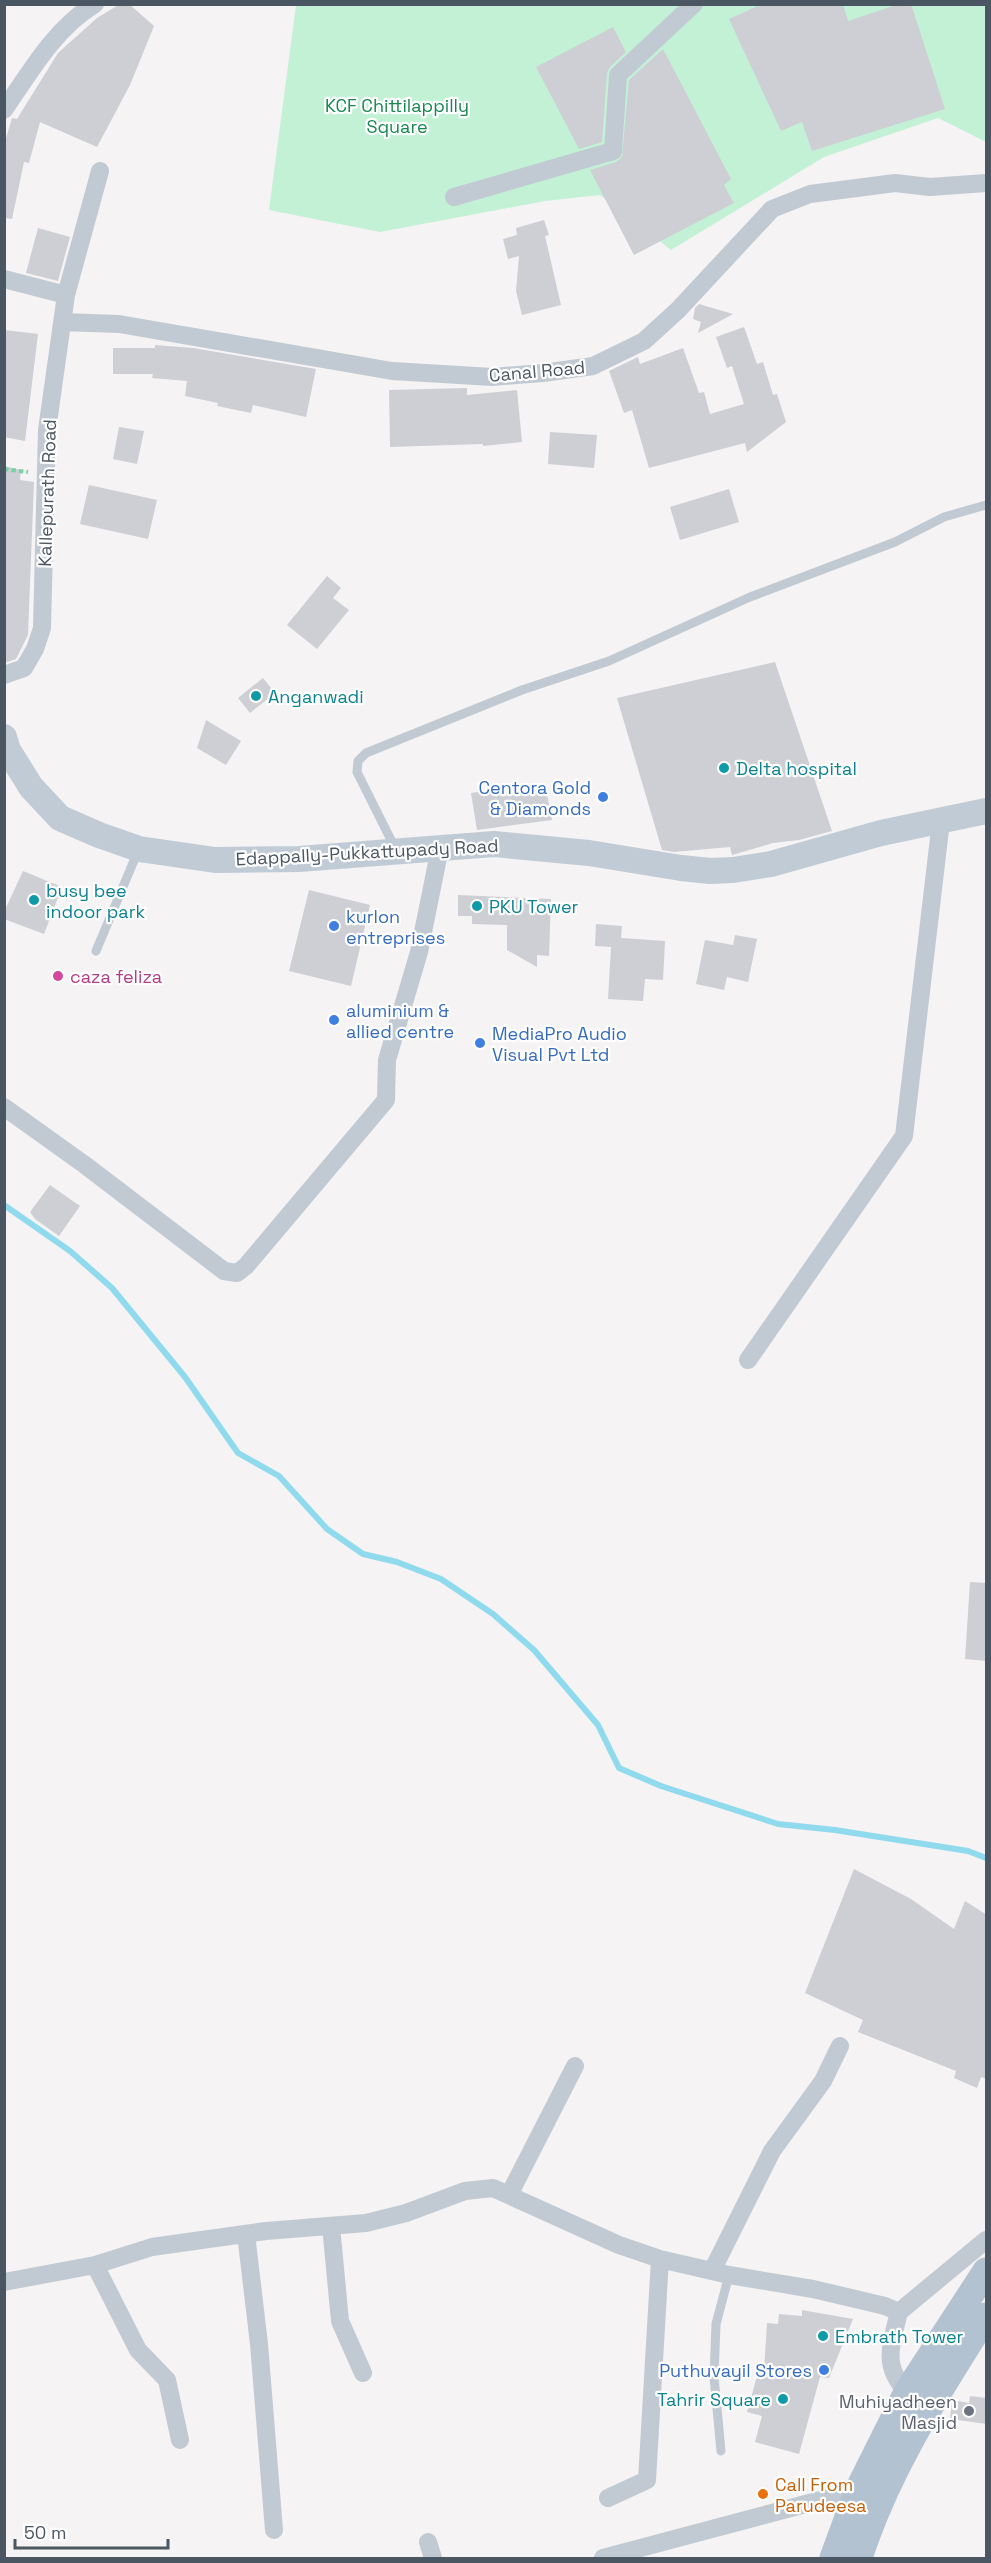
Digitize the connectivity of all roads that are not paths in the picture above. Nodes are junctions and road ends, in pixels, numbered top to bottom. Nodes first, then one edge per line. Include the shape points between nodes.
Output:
1 (95, 4) edge
2 (694, 4) edge
3 (4, 111) edge
4 (100, 171) dead end
5 (987, 183) edge
6 (454, 197) dead end
7 (4, 279) edge
8 (66, 295) junction
9 (62, 322) junction
10 (987, 505) edge
11 (4, 675) edge
12 (4, 737) edge
13 (987, 811) edge
14 (941, 820) junction
15 (440, 848) junction
16 (139, 849) junction
17 (397, 852) junction
18 (96, 951) dead end
19 (4, 1107) edge
20 (748, 1360) dead end
21 (840, 2046) dead end
22 (574, 2066) dead end
23 (510, 2196) junction
24 (331, 2226) junction
25 (246, 2234) junction
26 (987, 2240) edge
27 (660, 2259) junction
28 (94, 2265) junction
29 (987, 2271) edge
30 (720, 2273) junction
31 (4, 2282) edge
32 (899, 2312) junction
33 (987, 2316) edge
34 (363, 2373) dead end
35 (907, 2392) junction
36 (926, 2411) junction
37 (180, 2440) dead end
38 (721, 2451) dead end
39 (858, 2490) junction
40 (608, 2498) dead end
41 (274, 2530) dead end
42 (603, 2559) edge
43 (833, 2559) edge
44 (860, 2559) edge

1 - 3 street via 45,50
2 - 6 street via 618,75 613,151
4 - 8 street, Kallepurath Road
5 - 9 street, Canal Road via 930,187 896,183 810,194 772,209 644,341 593,366 543,374 492,377 392,371 119,324
7 - 8 street
8 - 9 street, Kallepurath Road
9 - 11 street, Kallepurath Road via 47,430 42,628 24,668
10 - 17 lane via 944,517 895,542 750,597 609,661 522,690 366,753 358,761 357,772
12 - 16 main road, Edappally-Pukkattupady Road via 31,787 60,818
13 - 14 main road, Edappally-Pukkattupady Road
14 - 15 main road, Edappally-Pukkattupady Road via 771,864 733,870 710,871 494,844
14 - 20 street via 904,1136
15 - 17 main road, Edappally-Pukkattupady Road
15 - 19 street via 419,952 387,1060 386,1100 237,1272 224,1271
16 - 17 main road, Edappally-Pukkattupady Road via 215,860 299,860
16 - 18 lane
21 - 30 street via 823,2081 772,2151
22 - 23 street
23 - 24 street via 493,2188 465,2191 406,2213 366,2223
23 - 27 street
24 - 25 street
24 - 34 street via 340,2321
25 - 28 street via 152,2247
25 - 41 street
26 - 32 street
27 - 30 street
27 - 40 street via 647,2480
28 - 31 street
28 - 37 street via 138,2350 167,2380
29 - 35 main road
30 - 32 street via 813,2289
30 - 38 lane via 714,2378
32 - 35 street via 890,2367
33 - 36 main road
35 - 36 street
35 - 39 main road
36 - 44 main road via 879,2501
39 - 42 street
39 - 43 main road

